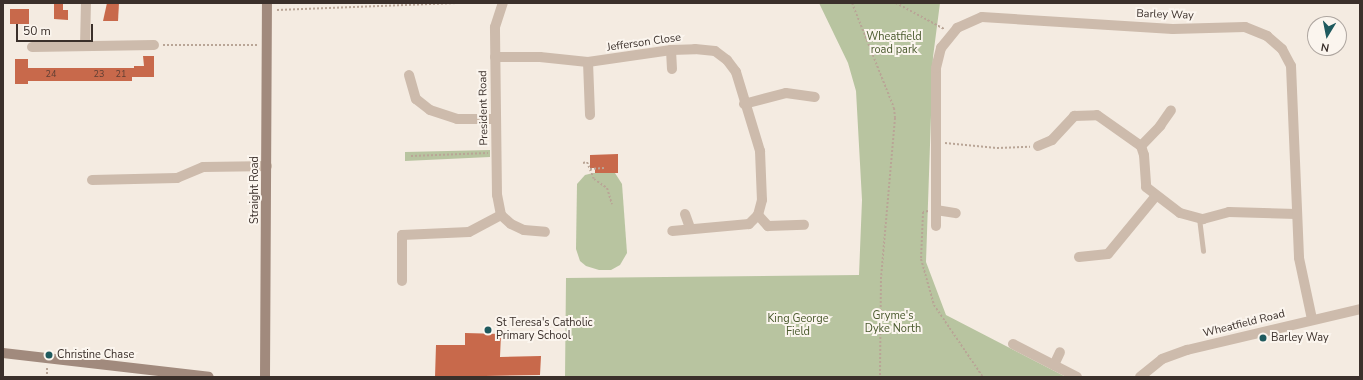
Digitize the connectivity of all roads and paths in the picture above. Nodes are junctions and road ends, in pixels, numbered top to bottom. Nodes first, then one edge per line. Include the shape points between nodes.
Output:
1 (86, 3) edge
2 (463, 3) edge
3 (503, 3) edge
4 (852, 3) edge
5 (896, 3) edge
6 (268, 7) edge
7 (951, 33) junction
8 (154, 44) joint
9 (267, 45) junction
10 (85, 46) junction
11 (32, 47) dead end
12 (671, 50) junction
13 (495, 56) junction
14 (588, 62) junction
15 (672, 69) dead end
16 (409, 75) dead end
17 (815, 97) dead end
18 (744, 104) junction
19 (1171, 110) dead end
20 (590, 115) dead end
21 (496, 119) junction
22 (936, 143) junction
23 (1038, 146) joint
24 (1141, 146) junction
25 (496, 152) junction
26 (411, 156) dead end
27 (583, 163) dead end
28 (267, 166) junction
29 (604, 168) dead end
30 (590, 170) junction
31 (92, 180) dead end
32 (1155, 197) junction
33 (612, 204) dead end
34 (936, 210) junction
35 (956, 213) dead end
36 (685, 214) dead end
37 (1296, 214) junction
38 (501, 215) junction
39 (758, 215) junction
40 (1199, 218) junction
41 (804, 226) dead end
42 (936, 226) dead end
43 (690, 228) junction
44 (672, 231) dead end
45 (544, 232) dead end
46 (1203, 251) dead end
47 (1079, 257) dead end
48 (402, 281) dead end
49 (1360, 309) edge
50 (1312, 319) junction
51 (1013, 344) dead end
52 (1060, 352) dead end
53 (3, 353) edge
54 (1054, 365) junction
55 (210, 377) edge
56 (265, 377) edge
57 (880, 377) edge
58 (983, 377) edge
59 (1077, 377) edge
60 (1140, 377) edge

1 - 10 street
2 - 6 path
3 - 13 street, President Road via 495,28
4 - 57 path via 894,108 895,118 881,277
5 - 7 path
6 - 9 street, Straight Road
7 - 22 street, Barley Way via 941,48 936,68
7 - 37 street, Barley Way via 982,17 998,17 1173,29 1245,27 1267,36 1282,49 1291,66
8 - 9 path
8 - 10 street
9 - 28 street, Straight Road
10 - 11 street
12 - 14 street, Jefferson Close
12 - 15 street
12 - 18 street, Jefferson Close via 715,51 736,72
13 - 14 street, Jefferson Close
13 - 21 street, President Road
14 - 20 street
16 - 21 street via 416,99 435,113 457,119
17 - 18 street via 786,93
18 - 39 street, Jefferson Close via 760,151 762,200
19 - 24 street
21 - 25 street, President Road
22 - 23 path via 997,148
22 - 34 street, Barley Way
23 - 24 street via 1052,140 1074,116 1097,115
24 - 32 street via 1146,187
25 - 26 path
25 - 38 street, President Road
27 - 30 path via 587,162
28 - 31 street via 203,167 177,178
28 - 56 street, Straight Road
29 - 30 path
30 - 33 path via 593,178 607,188
32 - 40 street via 1180,213
32 - 47 street via 1108,254
34 - 35 street
34 - 42 street, Barley Way
34 - 58 path via 922,212 921,259 934,305
36 - 43 street
37 - 40 street via 1229,212
37 - 50 street, Barley Way via 1299,258
38 - 45 street via 524,230
38 - 48 street via 469,232 402,235
39 - 41 street via 768,226
39 - 43 street via 749,224
40 - 46 lane
43 - 44 street
49 - 50 street, Wheatfield Road
50 - 60 street, Wheatfield Road via 1187,350 1162,359
51 - 54 street
52 - 54 street
53 - 55 street
54 - 59 street

